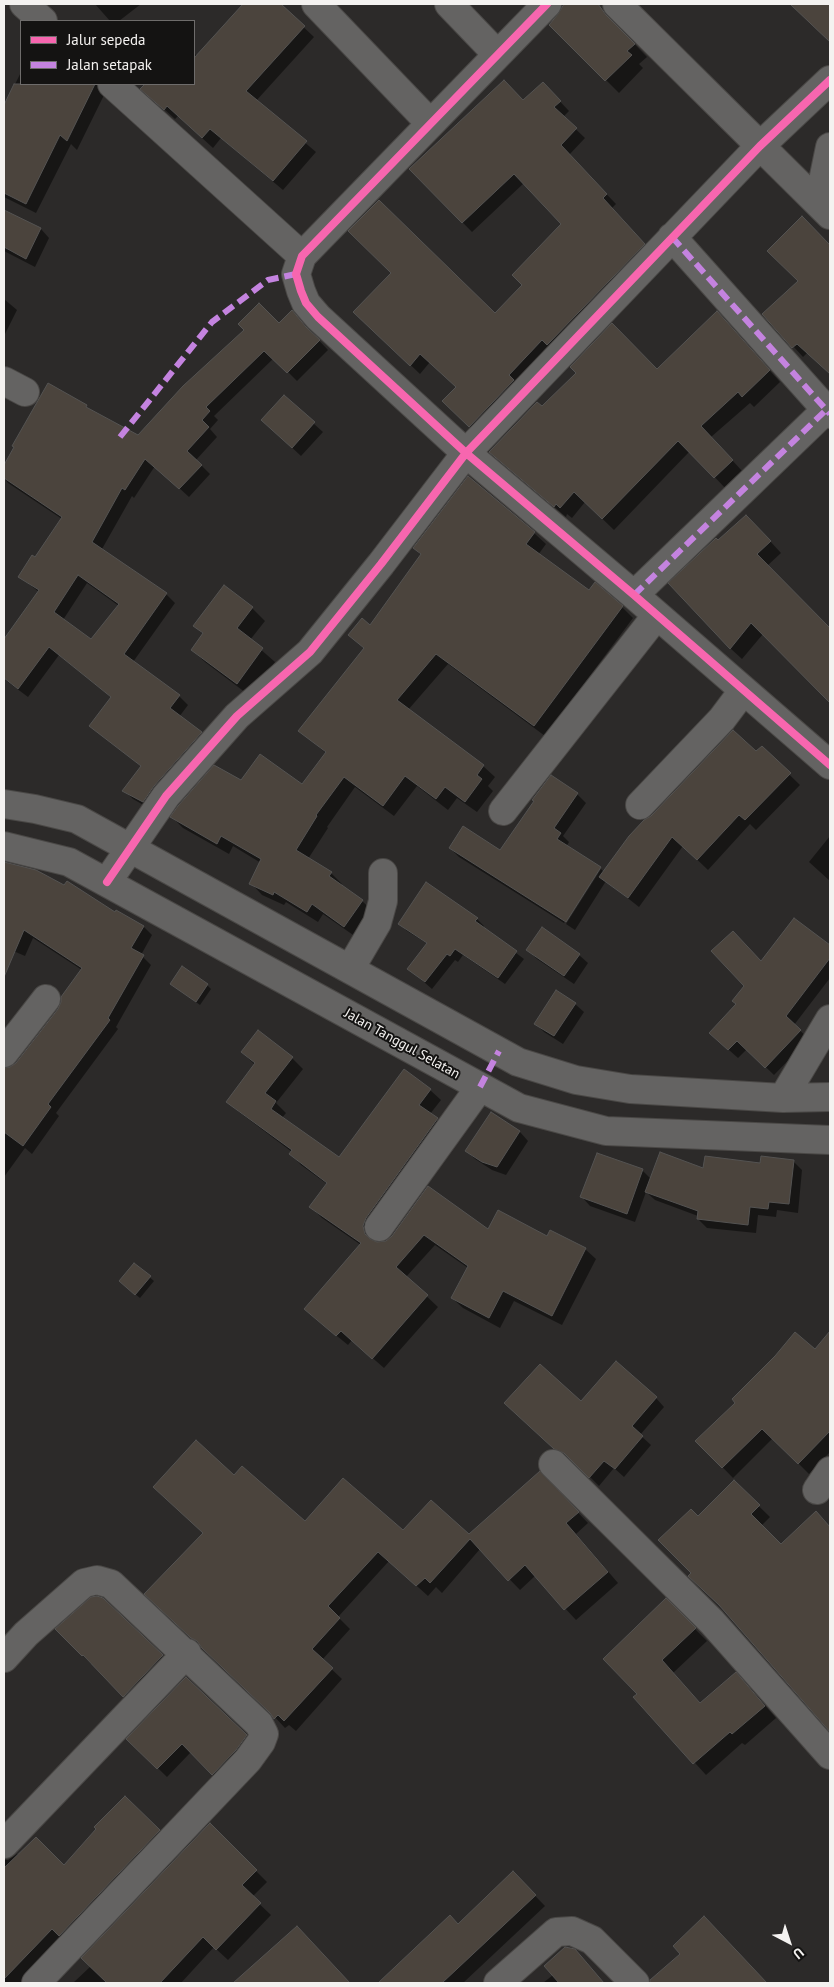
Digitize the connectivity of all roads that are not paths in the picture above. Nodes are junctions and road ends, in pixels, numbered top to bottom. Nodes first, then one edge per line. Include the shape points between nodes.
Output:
1 (24, 4) edge
2 (316, 4) edge
3 (449, 4) edge
4 (547, 4) edge
5 (617, 4) edge
6 (42, 20) edge
7 (497, 54) junction
8 (830, 80) edge
9 (113, 85) edge
10 (430, 123) junction
11 (760, 146) junction
12 (830, 147) edge
13 (830, 208) edge
14 (830, 215) edge
15 (672, 238) junction
16 (302, 256) junction
17 (828, 412) edge
18 (466, 453) junction
19 (634, 595) junction
20 (657, 614) junction
21 (743, 691) junction
22 (830, 765) edge
23 (4, 804) edge
24 (640, 805) dead end
25 (503, 811) dead end
26 (4, 846) edge
27 (132, 847) junction
28 (383, 873) dead end
29 (108, 882) junction
30 (350, 969) junction
31 (46, 999) dead end
32 (830, 1019) edge
33 (4, 1053) edge
34 (480, 1087) junction
35 (830, 1097) edge
36 (783, 1098) junction
37 (830, 1140) edge
38 (379, 1227) dead end
39 (553, 1464) dead end
40 (15, 1631) edge
41 (186, 1654) junction
42 (4, 1658) edge
43 (830, 1755) edge
44 (4, 1844) edge
45 (36, 1983) edge
46 (498, 1983) edge
47 (635, 1983) edge

1 - 6 street
2 - 10 street
3 - 7 street
4 - 7 street
5 - 11 street
7 - 10 street
8 - 11 street
9 - 16 street
10 - 16 street
11 - 14 street
11 - 15 street
12 - 13 street via 824,176
15 - 17 street
15 - 18 street
16 - 18 street via 296,274 300,291 318,317
17 - 19 street
18 - 19 street
18 - 27 street via 310,652 237,716 166,796
19 - 20 street
20 - 21 street
20 - 25 street
21 - 22 street
21 - 24 street via 722,718
23 - 27 street via 77,819
26 - 29 street, Jalan Tanggul Selatan via 69,862
27 - 29 street
27 - 30 street
28 - 30 street via 383,901 377,923
29 - 34 street, Jalan Tanggul Selatan
30 - 36 street via 518,1062 576,1080 630,1090
31 - 33 street
32 - 36 street
34 - 37 street, Jalan Tanggul Selatan via 519,1108 606,1131
34 - 38 street
35 - 36 street
39 - 43 street via 712,1622
40 - 41 street via 84,1583 97,1580 111,1584
40 - 42 street
41 - 44 street
41 - 45 street via 259,1724 264,1734 261,1742 248,1760
46 - 47 street via 556,1932 572,1931 592,1940

